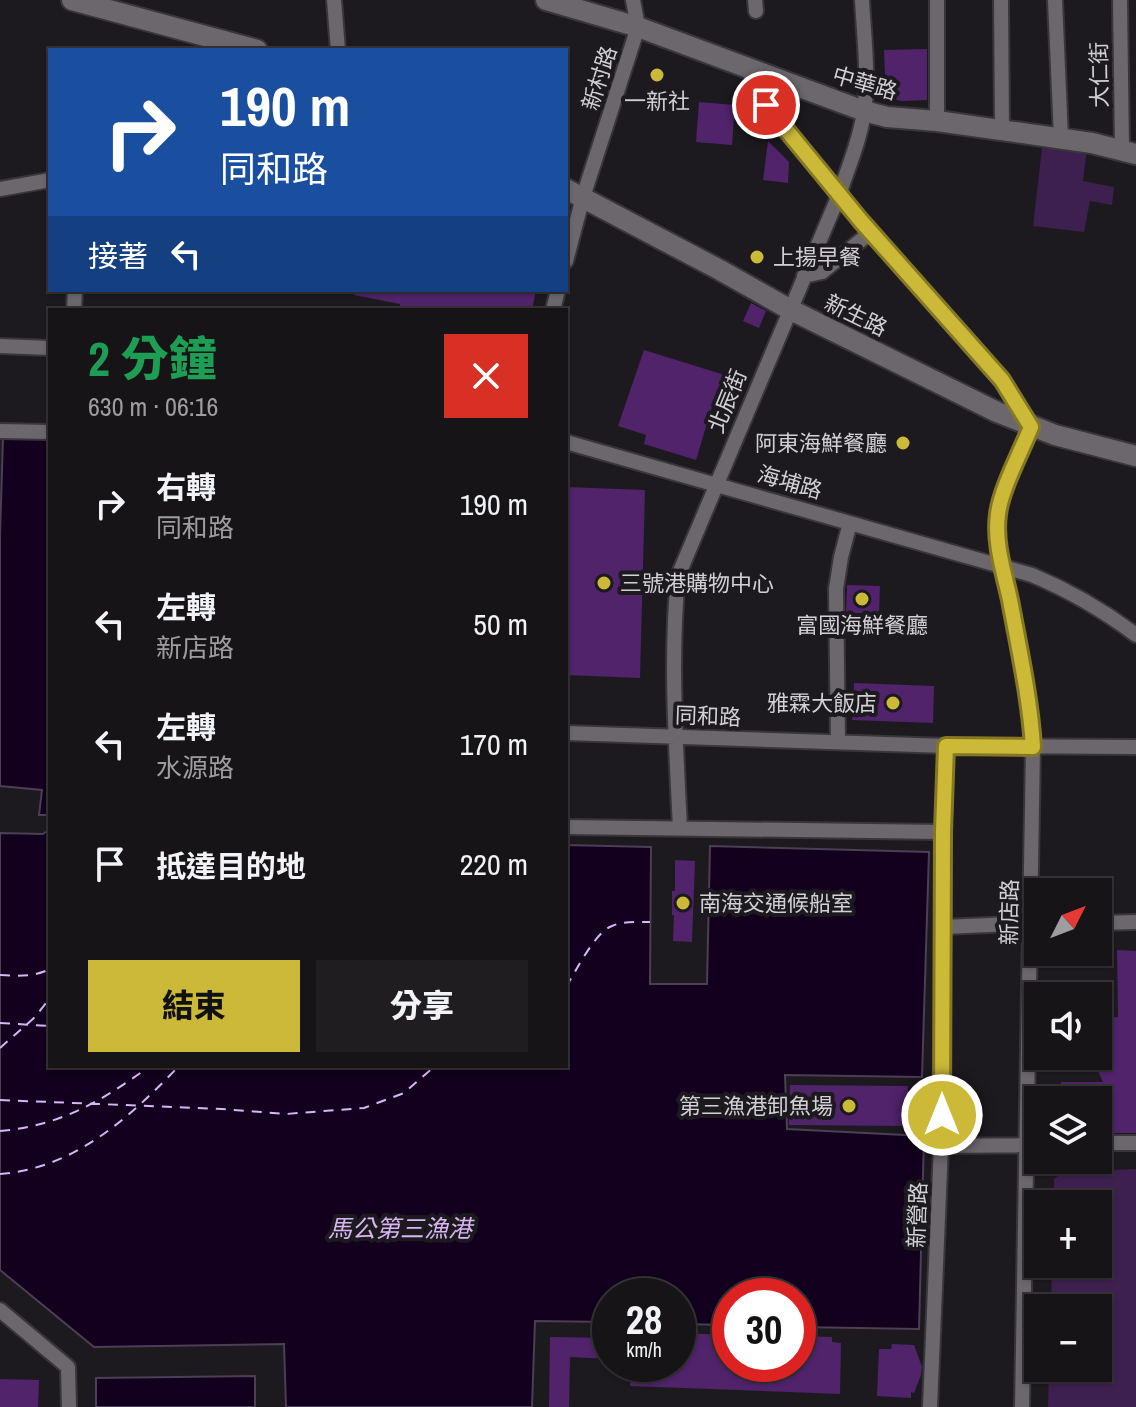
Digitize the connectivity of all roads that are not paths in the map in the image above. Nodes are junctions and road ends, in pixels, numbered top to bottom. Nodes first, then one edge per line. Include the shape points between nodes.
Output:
1 (72, 0) edge
2 (334, 0) edge
3 (549, 0) edge
4 (633, 0) edge
5 (862, 0) edge
6 (937, 0) edge
7 (1001, 0) edge
8 (1055, 0) edge
9 (1120, 0) edge
10 (638, 27) junction
11 (250, 48) edge
12 (338, 48) edge
13 (747, 68) junction
14 (864, 111) junction
15 (937, 121) junction
16 (1002, 130) junction
17 (1061, 138) junction
18 (1129, 151) edge
19 (48, 180) edge
20 (0, 189) edge
21 (574, 193) edge
22 (839, 195) junction
23 (871, 232) junction
24 (568, 244) edge
25 (804, 276) junction
26 (789, 309) junction
27 (0, 346) edge
28 (48, 348) edge
29 (1031, 427) junction
30 (0, 431) edge
31 (48, 432) edge
32 (568, 443) edge
33 (1136, 456) edge
34 (717, 484) junction
35 (850, 523) junction
36 (1002, 566) junction
37 (1136, 635) edge
38 (568, 733) edge
39 (676, 738) junction
40 (838, 742) junction
41 (946, 746) junction
42 (1033, 747) junction
43 (1136, 747) edge
44 (568, 827) edge
45 (680, 828) junction
46 (943, 832) junction
47 (1034, 878) edge
48 (1136, 922) edge
49 (1024, 923) edge
50 (1112, 923) edge
51 (943, 927) junction
52 (1034, 966) edge
53 (1033, 1086) edge
54 (1112, 1143) edge
55 (1136, 1143) edge
56 (1024, 1145) edge
57 (941, 1146) junction
58 (1031, 1174) edge
59 (0, 1310) edge
60 (69, 1407) edge
61 (930, 1407) edge
62 (1022, 1407) edge

1 - 11 main road
2 - 12 street
3 - 10 main road, 中華路
4 - 10 street, 新村路
5 - 14 street, 北辰街
6 - 15 street
7 - 16 street
8 - 17 street
9 - 18 street, 大仁街
10 - 13 main road, 中華路
10 - 21 street, 新村路
13 - 14 main road, 中華路
13 - 22 street via 766,105
14 - 15 main road, 中華路
14 - 22 street, 北辰街
15 - 16 main road, 中華路
16 - 17 main road, 中華路
17 - 18 main road, 中華路
19 - 20 street
21 - 24 street, 新村路
21 - 26 main road, 新生路
22 - 23 street
22 - 25 street, 北辰街
23 - 25 street via 822,272
23 - 29 street via 1002,380
25 - 26 street, 北辰街
26 - 29 main road, 新生路
26 - 34 street, 北辰街
27 - 28 street
29 - 33 main road, 新生路
29 - 36 street, 新店路 via 999,510
30 - 31 street
32 - 34 street, 海埔路
34 - 35 street, 海埔路
34 - 39 street, 北辰街 via 678,576
35 - 36 street, 海埔路
35 - 40 street via 836,589
36 - 37 street, 海埔路 via 1066,589
36 - 42 street, 新店路
38 - 39 street, 同和路
39 - 40 street, 同和路
39 - 45 street, 北辰街
40 - 41 street, 同和路
41 - 42 street, 同和路
41 - 46 street, 新營路
42 - 43 street, 同和路
42 - 47 street, 新店路
44 - 45 street
45 - 46 street
46 - 51 street, 新營路
48 - 50 street
49 - 51 street
51 - 57 street, 新營路
52 - 53 street, 新店路
54 - 55 street
56 - 57 street
57 - 61 street, 新營路
58 - 62 street, 新店路
59 - 60 street via 68,1367

